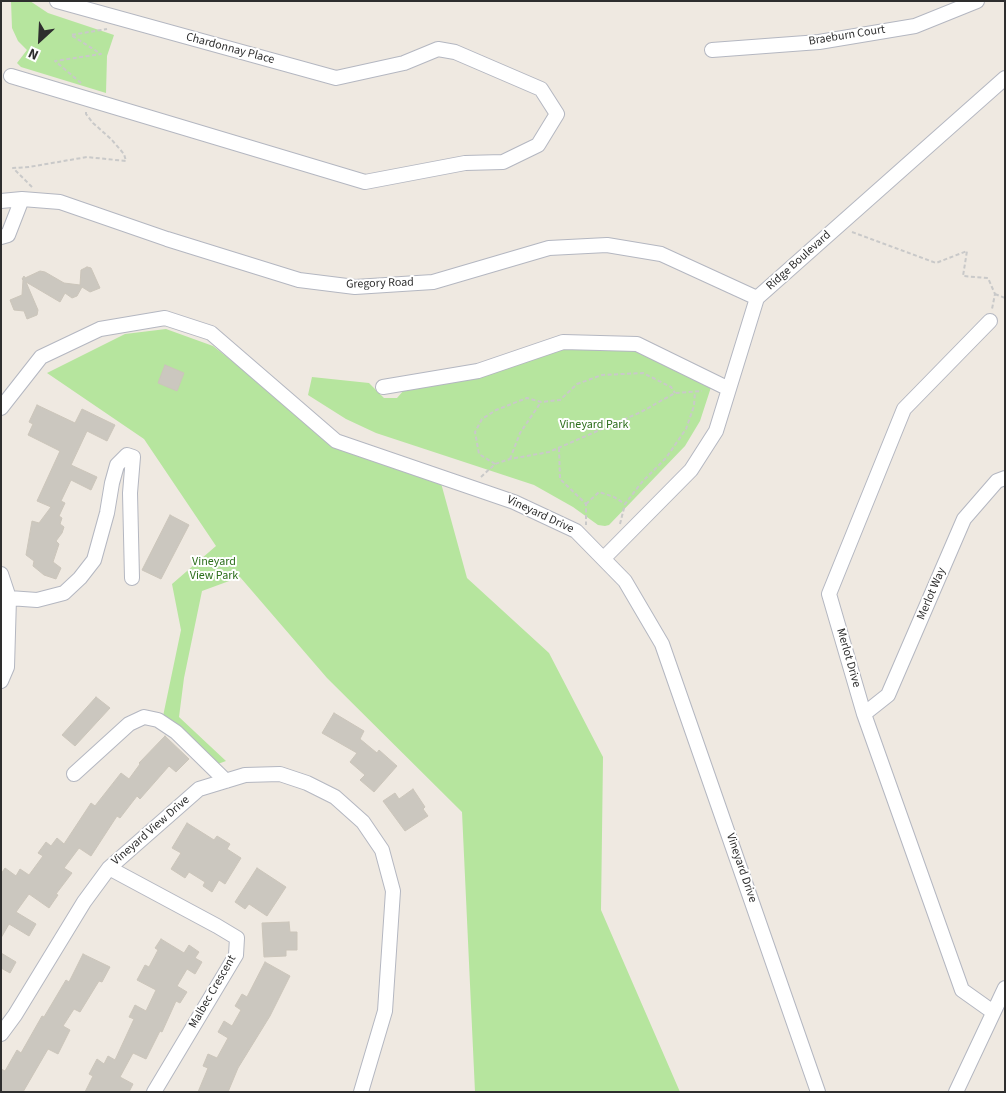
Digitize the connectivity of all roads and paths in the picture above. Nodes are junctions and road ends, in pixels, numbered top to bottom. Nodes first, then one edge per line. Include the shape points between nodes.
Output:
1 (57, 1) edge
2 (977, 1) edge
3 (118, 19) junction
4 (712, 50) dead end
5 (11, 76) dead end
6 (1005, 78) edge
7 (88, 99) junction
8 (22, 199) junction
9 (36, 200) junction
10 (1, 202) edge
11 (837, 227) junction
12 (1, 237) edge
13 (995, 294) junction
14 (757, 298) junction
15 (1005, 298) edge
16 (990, 321) joint
17 (383, 387) dead end
18 (729, 389) junction
19 (704, 391) dead end
20 (695, 392) junction
21 (675, 394) junction
22 (541, 402) junction
23 (1, 408) edge
24 (559, 448) junction
25 (510, 459) junction
26 (496, 464) junction
27 (1005, 478) edge
28 (469, 486) junction
29 (586, 504) junction
30 (584, 538) junction
31 (604, 558) junction
32 (1, 574) edge
33 (132, 578) dead end
34 (9, 598) junction
35 (1, 681) edge
36 (864, 714) junction
37 (74, 774) dead end
38 (226, 781) junction
39 (109, 868) junction
40 (1005, 988) edge
41 (993, 1012) junction
42 (1, 1034) edge
43 (154, 1092) edge
44 (361, 1092) edge
45 (818, 1092) edge
46 (956, 1092) edge

1 - 3 street, Chardonnay Place
2 - 4 street, Braeburn Court via 915,26 819,42
3 - 7 path via 116,27 71,35 101,54 55,61 90,90
3 - 7 street, Chardonnay Place via 336,78 404,63 438,49 455,52 541,89 557,114 538,145 502,162 465,163 365,182
5 - 7 street
6 - 11 street, Ridge Boulevard
7 - 9 path via 86,114 124,154 126,161 87,157 13,168 34,189
8 - 9 street, Gregory Road
8 - 10 street, Gregory Road
8 - 12 street via 8,235
9 - 14 street, Gregory Road via 60,202 299,280 356,288 433,282 549,248 606,245 661,254
11 - 13 path via 936,263 967,251 963,276 988,278
11 - 14 street, Ridge Boulevard
13 - 15 path
13 - 16 path
14 - 18 street, Ridge Boulevard
16 - 36 street, Merlot Drive via 904,408 829,594
17 - 18 street via 478,371 563,342 637,344
18 - 31 street, Ridge Boulevard via 716,431 691,470
19 - 20 path
20 - 21 path
20 - 29 path via 686,429 666,458 625,504 599,492
21 - 22 path via 671,387 643,374 602,375 577,384 560,400
21 - 24 path
22 - 25 path via 520,433
22 - 26 path via 527,398 482,419 475,432 479,454
23 - 28 street, Vineyard Drive via 41,357 100,329 165,318 211,333 336,441
24 - 25 path
24 - 29 path via 560,478
25 - 26 path
26 - 28 path
27 - 36 street, Merlot Way via 998,481 964,519 888,695
28 - 30 street, Vineyard Drive via 514,502 576,531
29 - 30 path
30 - 31 street, Vineyard Drive
31 - 45 street, Vineyard Drive via 625,581 662,644
32 - 34 street
33 - 34 street via 130,493 133,458 127,455 117,465 114,474 94,560 80,578 64,593 37,600
34 - 35 street via 7,667
36 - 41 street, Merlot Drive via 962,990
37 - 38 street via 129,724 144,716 158,720 176,732
38 - 39 street, Vineyard View Drive via 199,789
38 - 44 street, Vineyard View Drive via 245,775 280,774 307,783 335,797 363,822 382,850 393,891 385,1011
39 - 42 street, Vineyard View Drive
39 - 43 street, Malbec Crescent via 237,938 236,955
40 - 41 street
41 - 46 street

